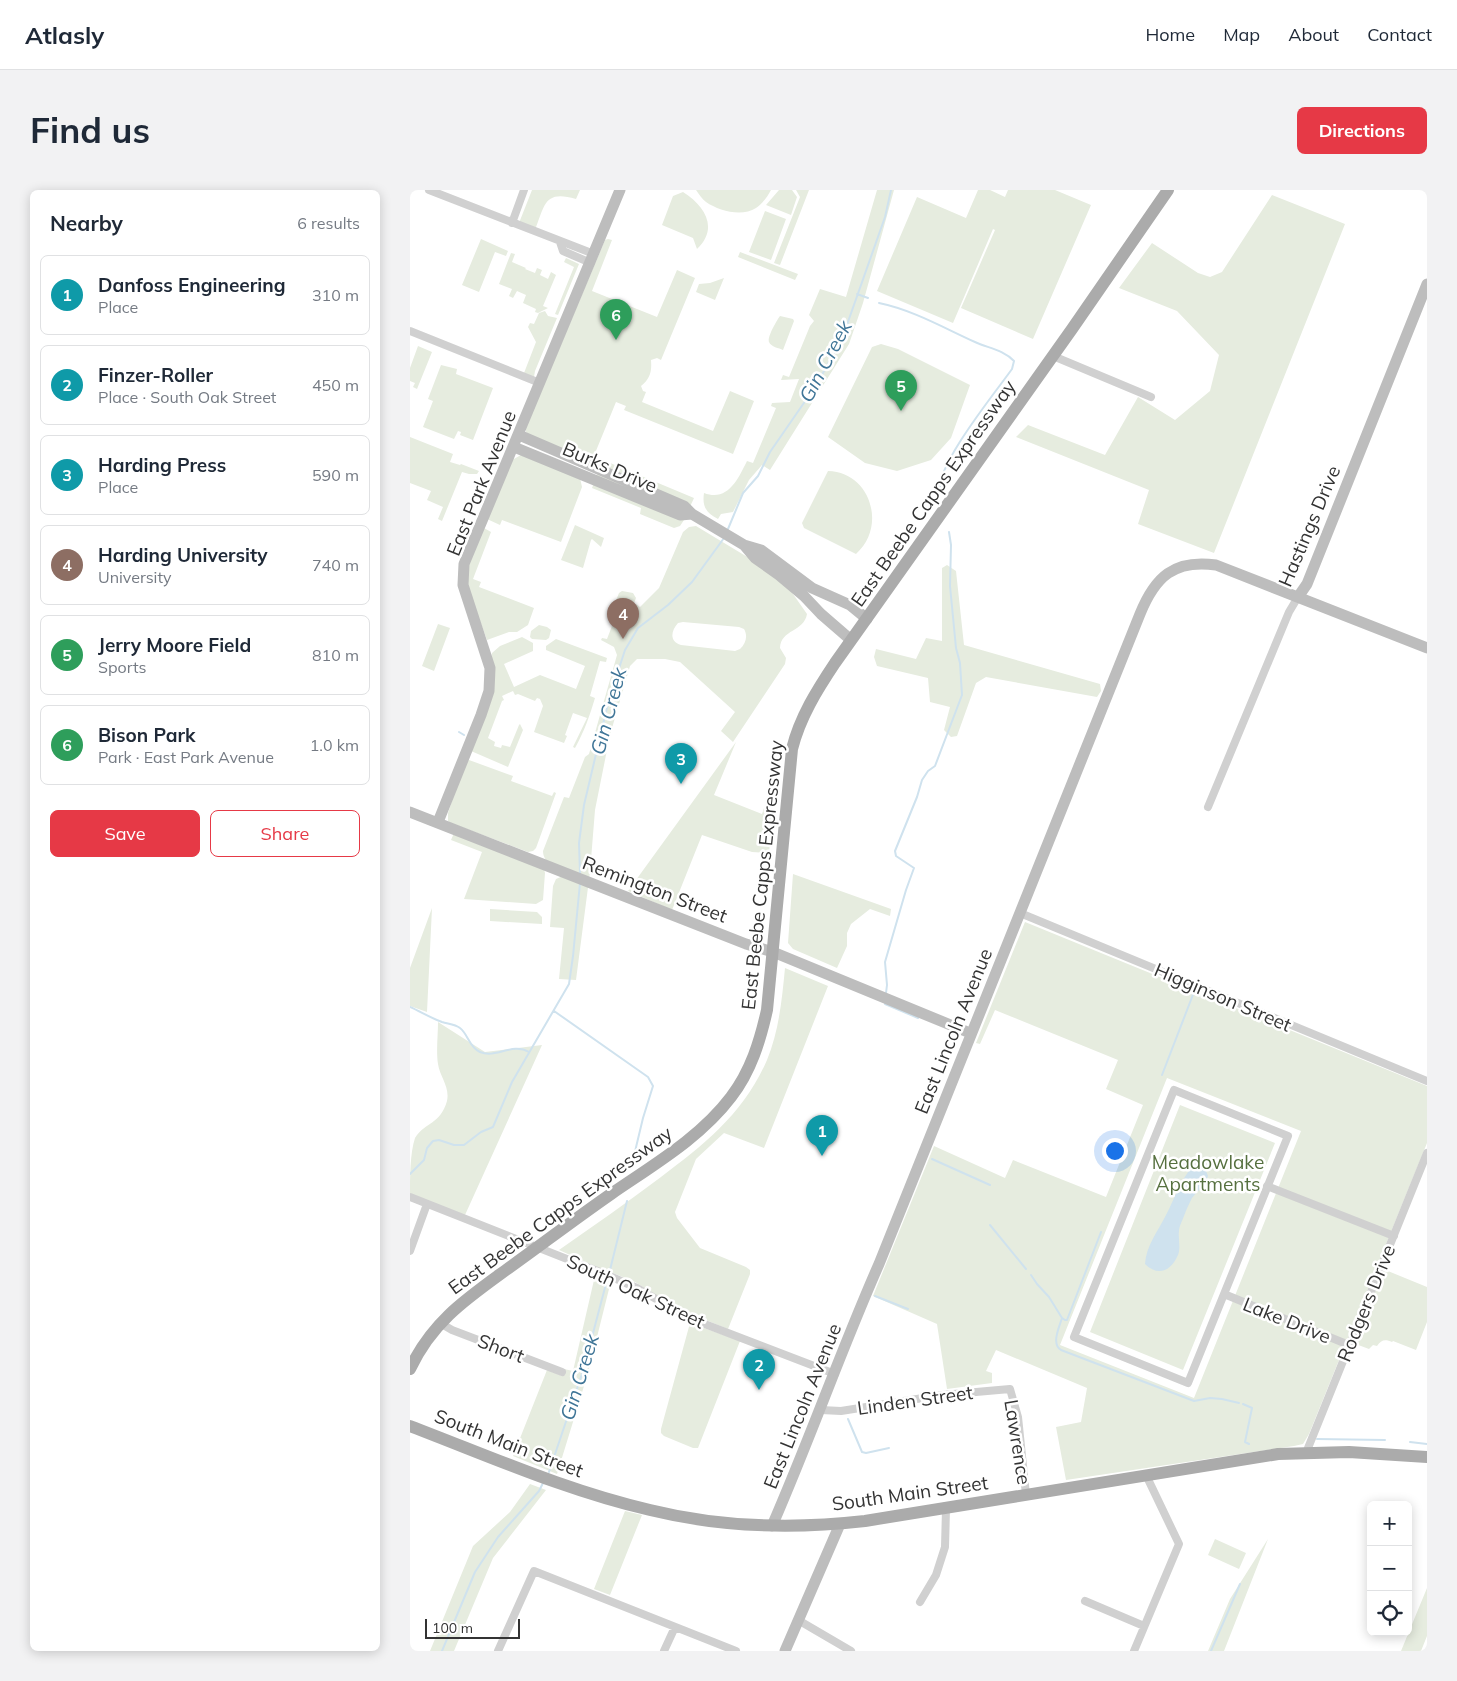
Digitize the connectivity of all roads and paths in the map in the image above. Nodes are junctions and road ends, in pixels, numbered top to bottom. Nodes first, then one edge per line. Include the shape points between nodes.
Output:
1 (429, 190) edge
2 (524, 190) edge
3 (620, 190) edge
4 (1168, 190) edge
5 (512, 223) junction
6 (592, 258) junction
7 (1427, 284) edge
8 (410, 331) edge
9 (1053, 356) junction
10 (540, 383) junction
11 (1151, 397) dead end
12 (519, 435) junction
13 (514, 447) junction
14 (692, 514) junction
15 (744, 546) junction
16 (1298, 597) junction
17 (867, 619) junction
18 (851, 640) junction
19 (1427, 648) edge
20 (1208, 808) dead end
21 (410, 812) edge
22 (438, 822) junction
23 (1020, 913) junction
24 (773, 952) junction
25 (970, 1033) junction
26 (1427, 1081) edge
27 (1427, 1153) edge
28 (1267, 1186) junction
29 (410, 1197) edge
30 (427, 1204) junction
31 (1394, 1236) junction
32 (538, 1247) junction
33 (410, 1251) edge
34 (1224, 1294) junction
35 (440, 1323) junction
36 (1349, 1345) junction
37 (410, 1369) edge
38 (562, 1372) dead end
39 (835, 1374) junction
40 (1010, 1389) joint
41 (821, 1410) junction
42 (410, 1426) edge
43 (1306, 1453) junction
44 (1427, 1457) edge
45 (1146, 1475) junction
46 (1026, 1495) junction
47 (946, 1509) junction
48 (840, 1524) junction
49 (772, 1526) junction
50 (1085, 1601) dead end
51 (920, 1602) dead end
52 (798, 1620) junction
53 (1144, 1626) junction
54 (675, 1627) junction
55 (498, 1651) edge
56 (664, 1651) edge
57 (736, 1651) edge
58 (784, 1651) edge
59 (851, 1651) edge
60 (1134, 1651) edge

1 - 5 street
2 - 5 street
3 - 6 street, East Park Avenue
4 - 9 main road, East Beebe Capps Expressway
5 - 6 street
6 - 10 street, East Park Avenue
7 - 16 street, Hastings Drive via 1307,584
8 - 10 street
9 - 11 street
9 - 17 main road, East Beebe Capps Expressway
10 - 12 street, East Park Avenue
12 - 13 street, East Park Avenue
12 - 14 street, Burks Drive via 684,506
13 - 14 street, Burks Drive via 680,515
13 - 22 street, East Park Avenue via 464,564 463,585 490,668 488,690
14 - 15 street, Burks Drive
15 - 17 street, Burks Drive via 761,550 812,588 850,606
15 - 18 street, Burks Drive
16 - 19 street
16 - 20 street, Hastings Drive
16 - 23 street, East Lincoln Avenue via 1216,565 1202,563 1172,571 1157,583 1148,596
17 - 18 main road, East Beebe Capps Expressway
18 - 24 main road, East Beebe Capps Expressway via 813,697 798,727 792,749
21 - 22 street, Remington Street
22 - 24 street, Remington Street
23 - 25 street, East Lincoln Avenue
23 - 26 street, Higginson Street
24 - 25 street, Remington Street
24 - 32 main road, East Beebe Capps Expressway via 767,1010 756,1052 732,1096 703,1128
25 - 39 street, East Lincoln Avenue
27 - 31 street, Rodgers Drive
28 - 31 street
28 - 34 street
28 - 34 street via 1288,1136 1174,1090 1074,1336 1188,1383
29 - 30 street, South Oak Street
30 - 32 street, South Oak Street
30 - 33 street
31 - 36 street, Rodgers Drive
32 - 35 main road, East Beebe Capps Expressway
32 - 39 street, South Oak Street via 637,1288 689,1318
34 - 36 street, Lake Drive
35 - 37 main road, East Beebe Capps Expressway
35 - 38 street, Short
36 - 43 street, Rodgers Drive
39 - 41 street, East Lincoln Avenue
40 - 41 street, Linden Street via 942,1395 842,1411
40 - 46 street, Lawrence via 1018,1418
41 - 49 street, East Lincoln Avenue
42 - 49 main road, South Main Street via 558,1484 602,1497 671,1515
43 - 44 main road, South Main Street
43 - 45 main road, South Main Street via 1255,1457
45 - 46 main road, South Main Street
45 - 53 street via 1179,1544
46 - 47 main road, South Main Street
47 - 48 main road, South Main Street
47 - 51 street via 945,1547 936,1575
48 - 49 main road, South Main Street
48 - 52 street
50 - 53 street
52 - 58 street
52 - 59 street
53 - 60 street
54 - 55 street via 534,1570
54 - 56 street
54 - 57 street

